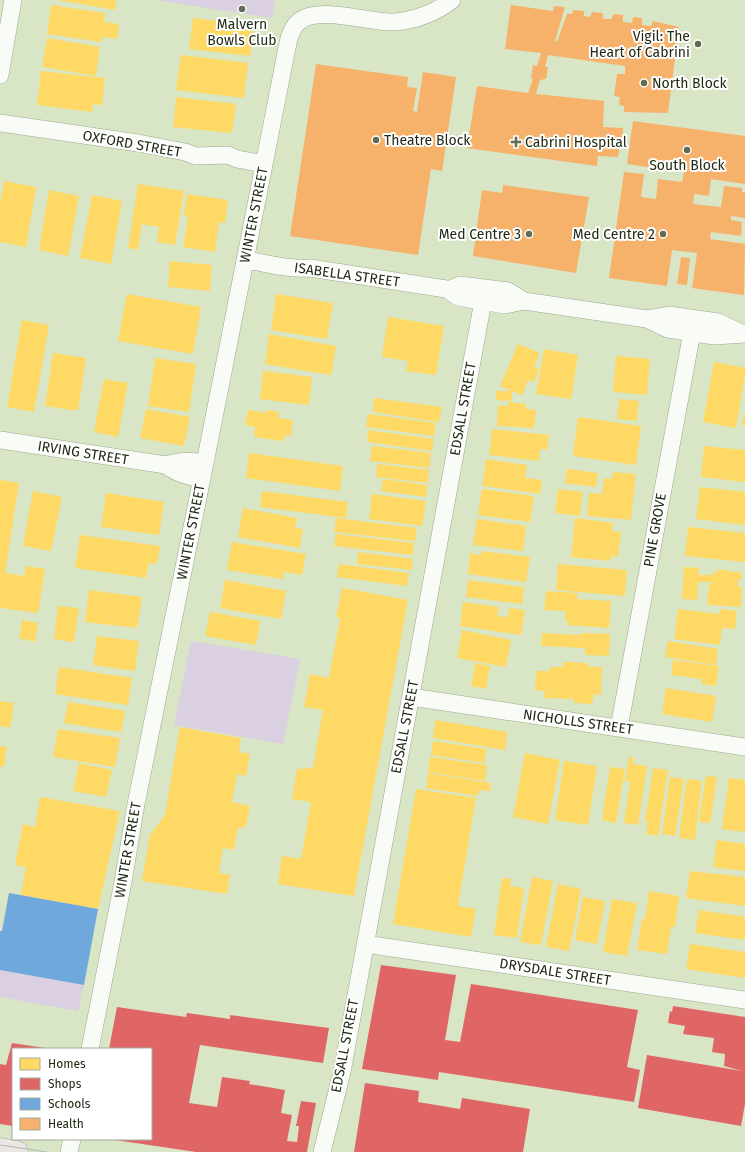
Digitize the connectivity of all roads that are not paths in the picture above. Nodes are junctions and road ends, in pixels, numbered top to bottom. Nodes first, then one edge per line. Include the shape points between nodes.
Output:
1 (13, 0) edge
2 (444, 2) edge
3 (0, 75) edge
4 (0, 123) edge
5 (264, 164) junction
6 (245, 260) junction
7 (448, 290) junction
8 (497, 290) junction
9 (483, 301) junction
10 (524, 301) junction
11 (647, 319) junction
12 (692, 332) junction
13 (743, 334) edge
14 (0, 440) edge
15 (203, 471) junction
16 (411, 697) junction
17 (619, 728) junction
18 (745, 746) edge
19 (365, 944) junction
20 (745, 1000) edge
21 (90, 1048) edge
22 (72, 1140) edge
23 (0, 1150) edge
24 (16, 1152) edge
25 (69, 1152) edge
26 (322, 1152) edge

1 - 3 street
2 - 5 street, WINTER STREET via 422,17 395,22 318,14 301,20 293,29 288,43
4 - 5 street, OXFORD STREET via 138,143 196,156 228,155
5 - 6 street, WINTER STREET
6 - 7 street, ISABELLA STREET
6 - 15 street, WINTER STREET
7 - 8 street, ISABELLA STREET via 460,285
7 - 9 street, ISABELLA STREET via 458,297
8 - 9 street via 485,296
8 - 10 street, ISABELLA STREET via 508,291
9 - 10 street, ISABELLA STREET via 505,305
9 - 16 street, EDSALL STREET
10 - 11 street, ISABELLA STREET
11 - 12 street, ISABELLA STREET via 668,329
11 - 13 street, ISABELLA STREET via 668,315 718,322
12 - 13 street, ISABELLA STREET via 714,336
12 - 17 street, PINE GROVE
14 - 15 street, IRVING STREET via 166,465 188,461
15 - 21 street, WINTER STREET
16 - 17 street, NICHOLLS STREET
16 - 19 street, EDSALL STREET
17 - 18 street, NICHOLLS STREET
19 - 20 street, DRYSDALE STREET
19 - 26 street, EDSALL STREET via 342,1072
22 - 25 street
23 - 24 main road

